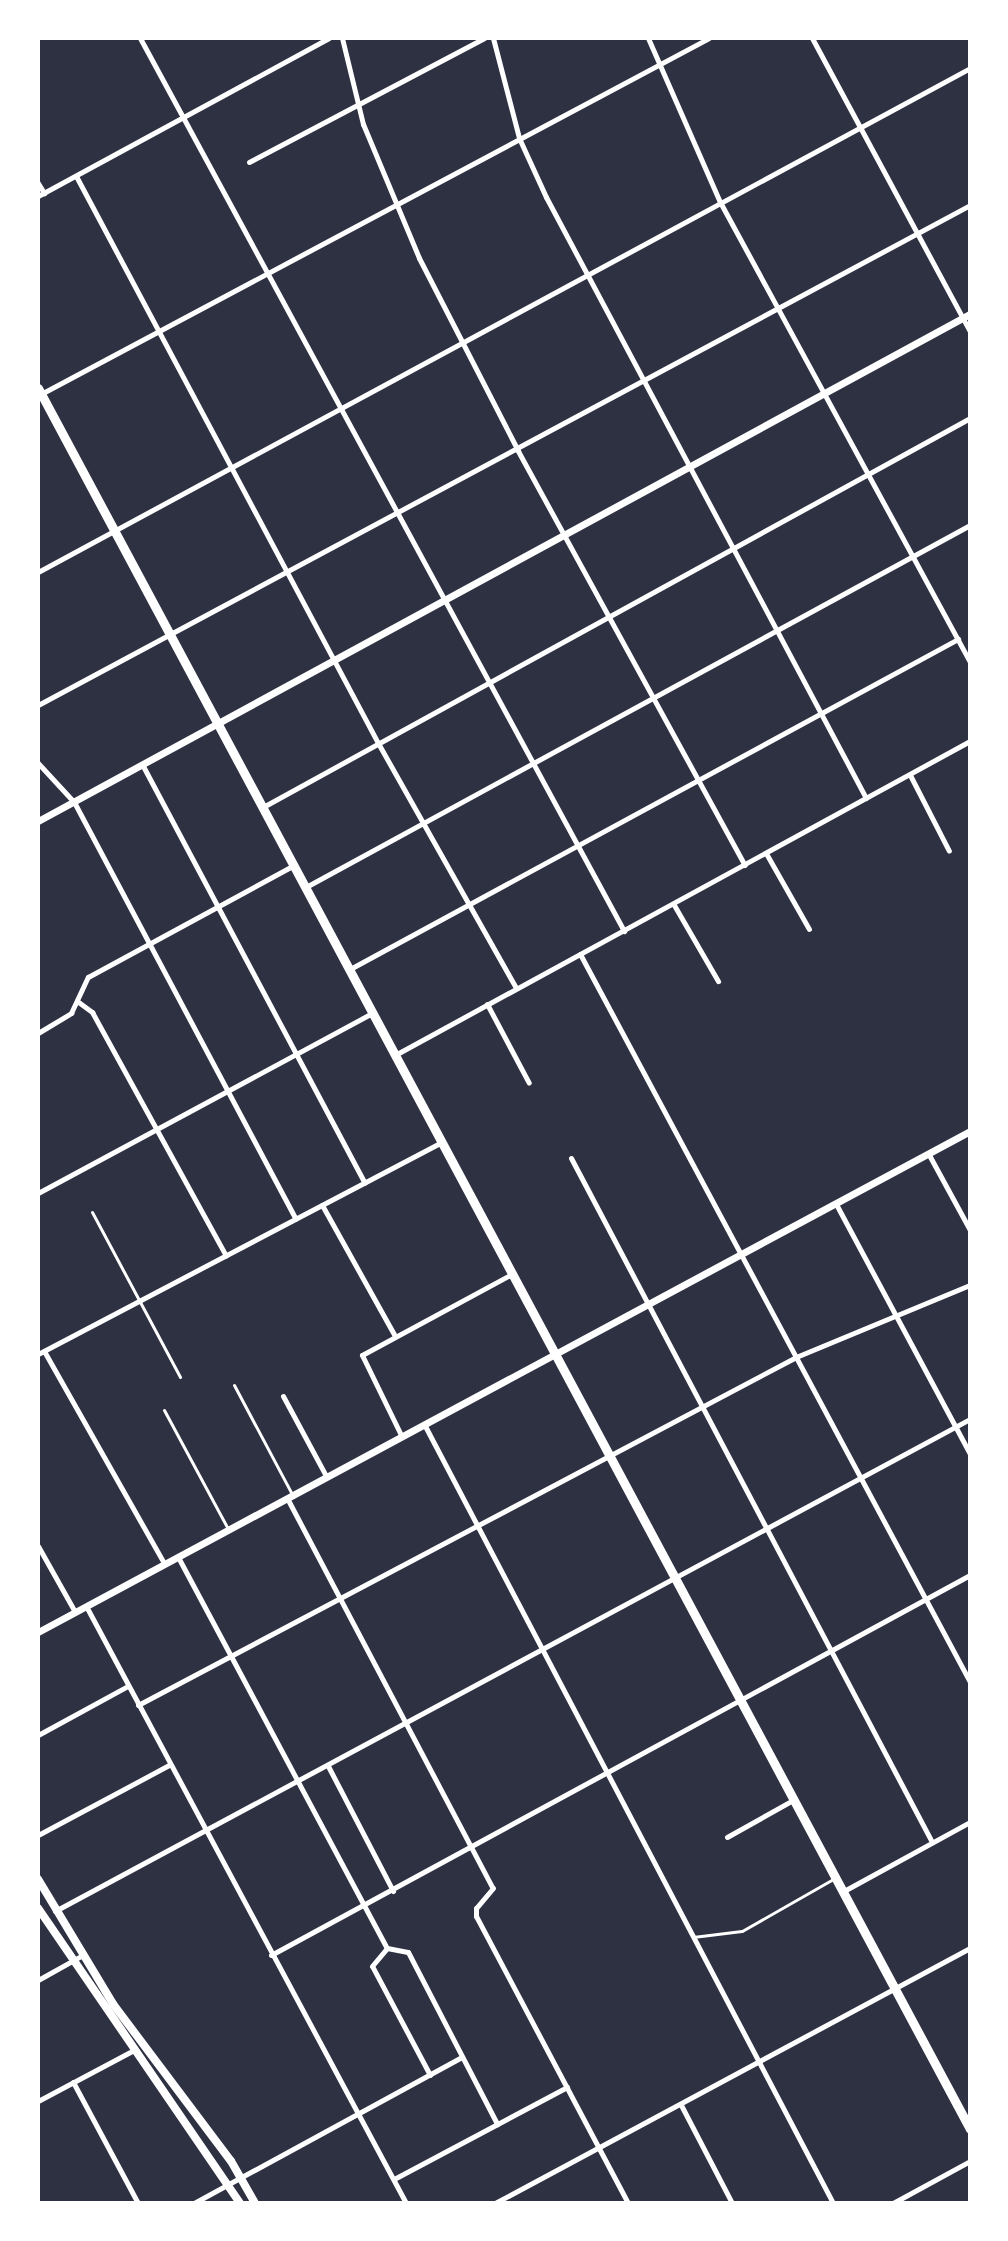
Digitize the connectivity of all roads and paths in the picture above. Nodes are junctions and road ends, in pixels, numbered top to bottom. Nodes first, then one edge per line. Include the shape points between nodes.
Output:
1 (140, 38) edge
2 (329, 38) edge
3 (342, 38) edge
4 (484, 38) edge
5 (493, 38) edge
6 (648, 38) edge
7 (709, 38) edge
8 (812, 38) edge
9 (656, 66) junction
10 (970, 68) edge
11 (357, 105) junction
12 (182, 116) junction
13 (861, 127) junction
14 (519, 138) junction
15 (249, 162) dead end
16 (76, 176) junction
17 (38, 183) edge
18 (41, 195) edge
19 (720, 202) junction
20 (970, 205) edge
21 (395, 207) junction
22 (919, 233) junction
23 (268, 274) junction
24 (585, 275) junction
25 (778, 310) junction
26 (966, 316) edge
27 (157, 332) junction
28 (970, 332) edge
29 (460, 342) junction
30 (644, 384) junction
31 (39, 393) edge
32 (823, 395) junction
33 (340, 408) junction
34 (970, 418) edge
35 (518, 451) junction
36 (689, 467) junction
37 (232, 468) junction
38 (867, 474) junction
39 (397, 516) junction
40 (970, 525) edge
41 (112, 532) junction
42 (564, 534) junction
43 (732, 550) junction
44 (912, 556) junction
45 (38, 572) edge
46 (289, 572) junction
47 (442, 602) junction
48 (608, 616) junction
49 (775, 630) junction
50 (168, 637) junction
51 (958, 639) junction
52 (335, 661) junction
53 (970, 662) edge
54 (486, 682) junction
55 (651, 697) junction
56 (38, 705) edge
57 (820, 714) junction
58 (216, 727) junction
59 (970, 741) edge
60 (378, 743) junction
61 (38, 763) edge
62 (530, 764) junction
63 (143, 766) junction
64 (910, 775) junction
65 (698, 781) junction
66 (866, 798) junction
67 (74, 802) junction
68 (260, 809) junction
69 (38, 821) edge
70 (423, 823) junction
71 (577, 847) junction
72 (949, 851) dead end
73 (767, 855) junction
74 (745, 865) junction
75 (291, 867) junction
76 (303, 889) junction
77 (674, 905) junction
78 (469, 906) junction
79 (218, 907) junction
80 (809, 929) dead end
81 (624, 931) junction
82 (149, 944) junction
83 (580, 954) junction
84 (347, 971) junction
85 (718, 981) dead end
86 (516, 988) junction
87 (77, 1001) junction
88 (487, 1004) junction
89 (371, 1014) junction
90 (38, 1033) edge
91 (296, 1054) junction
92 (394, 1056) junction
93 (529, 1083) dead end
94 (228, 1091) junction
95 (157, 1129) junction
96 (970, 1131) edge
97 (440, 1143) junction
98 (928, 1153) junction
99 (571, 1158) dead end
100 (365, 1183) junction
101 (38, 1193) edge
102 (836, 1204) junction
103 (322, 1205) junction
104 (92, 1212) dead end
105 (296, 1219) junction
106 (970, 1230) edge
107 (740, 1254) junction
108 (226, 1256) junction
109 (510, 1275) junction
110 (970, 1285) edge
111 (139, 1301) junction
112 (646, 1305) junction
113 (894, 1316) junction
114 (395, 1336) junction
115 (41, 1353) edge
116 (552, 1354) junction
117 (796, 1357) junction
118 (180, 1377) dead end
119 (234, 1385) dead end
120 (283, 1396) dead end
121 (700, 1406) junction
122 (164, 1410) dead end
123 (970, 1419) edge
124 (424, 1423) junction
125 (955, 1427) junction
126 (401, 1435) junction
127 (970, 1454) edge
128 (607, 1456) junction
129 (326, 1476) junction
130 (860, 1478) junction
131 (289, 1496) junction
132 (477, 1525) junction
133 (764, 1528) junction
134 (228, 1529) junction
135 (38, 1546) edge
136 (177, 1556) junction
137 (164, 1563) junction
138 (970, 1575) edge
139 (673, 1578) junction
140 (339, 1597) junction
141 (924, 1600) junction
142 (86, 1606) junction
143 (75, 1612) junction
144 (38, 1632) edge
145 (831, 1651) junction
146 (541, 1652) junction
147 (230, 1654) junction
148 (970, 1682) edge
149 (128, 1686) junction
150 (740, 1701) junction
151 (138, 1705) junction
152 (406, 1724) junction
153 (38, 1735) edge
154 (169, 1765) junction
155 (328, 1766) junction
156 (607, 1773) junction
157 (296, 1782) junction
158 (793, 1800) junction
159 (970, 1822) edge
160 (203, 1830) junction
161 (38, 1835) edge
162 (727, 1837) dead end
163 (932, 1842) junction
164 (471, 1847) junction
165 (835, 1878) junction
166 (38, 1879) edge
167 (393, 1891) junction
168 (842, 1892) junction
169 (363, 1906) junction
170 (38, 1908) edge
171 (55, 1911) junction
172 (692, 1937) junction
173 (387, 1948) junction
174 (970, 1948) edge
175 (271, 1955) junction
176 (81, 1956) junction
177 (71, 1962) junction
178 (38, 1980) edge
179 (895, 1990) junction
180 (132, 2051) junction
181 (462, 2057) junction
182 (758, 2064) junction
183 (430, 2075) junction
184 (73, 2082) junction
185 (567, 2087) junction
186 (38, 2101) edge
187 (681, 2105) junction
188 (358, 2114) junction
189 (497, 2124) junction
190 (970, 2129) edge
191 (601, 2147) junction
192 (970, 2161) edge
193 (241, 2176) junction
194 (394, 2179) junction
195 (229, 2183) junction
196 (508, 2196) junction
197 (138, 2203) edge
198 (194, 2203) edge
199 (240, 2203) edge
200 (255, 2203) edge
201 (406, 2203) edge
202 (495, 2203) edge
203 (512, 2203) edge
204 (628, 2203) edge
205 (732, 2203) edge
206 (833, 2203) edge
207 (893, 2203) edge

1 - 12 street
2 - 12 street
3 - 11 street
4 - 11 street
5 - 14 street
6 - 9 street
7 - 9 street
8 - 13 street
9 - 14 street
9 - 19 street
10 - 13 street
11 - 15 street
11 - 21 street
12 - 16 street
12 - 23 street
13 - 19 street
13 - 22 street
14 - 21 street
14 - 24 street
16 - 18 street
16 - 27 street
17 - 18 street
19 - 24 street
19 - 25 street
20 - 22 street
21 - 23 street
21 - 29 street
22 - 25 street
22 - 26 street
23 - 27 street
23 - 33 street
24 - 29 street
24 - 30 street
25 - 30 street
25 - 32 street
26 - 28 street
26 - 32 street
27 - 31 street
27 - 37 street
29 - 33 street
29 - 35 street
30 - 35 street
30 - 36 street
31 - 41 main road
32 - 36 street
32 - 38 street
33 - 37 street
33 - 39 street
34 - 38 street
35 - 39 street
35 - 42 street
36 - 42 street
36 - 43 street
37 - 41 street
37 - 46 street
38 - 43 street
38 - 44 street
39 - 46 street
39 - 47 street
40 - 44 street
41 - 45 street
41 - 50 main road
42 - 47 street
42 - 48 street
43 - 48 street
43 - 49 street
44 - 49 street
44 - 51 street
46 - 50 street
46 - 52 street
47 - 52 street
47 - 54 street
48 - 54 street
48 - 55 street
49 - 55 street
49 - 57 street
50 - 56 street
50 - 58 main road
51 - 53 street
51 - 57 street
52 - 58 street
52 - 60 street
54 - 60 street
54 - 62 street
55 - 62 street
55 - 65 street
57 - 65 street
57 - 66 street
58 - 63 street
58 - 68 main road
59 - 64 street
60 - 68 street
60 - 70 street
61 - 67 street
62 - 70 street
62 - 71 street
63 - 67 street
63 - 79 street
64 - 66 street
64 - 72 street
65 - 71 street
65 - 74 street
66 - 73 street
67 - 69 street
67 - 82 street
68 - 75 main road
70 - 76 street
70 - 78 street
71 - 78 street
71 - 81 street
73 - 74 street
73 - 80 street
74 - 77 street
75 - 76 main road
75 - 79 street
76 - 84 main road
77 - 81 street
77 - 85 street
78 - 84 street
78 - 86 street
79 - 82 street
79 - 91 street
81 - 83 street
82 - 87 street via 88,977
82 - 94 street
83 - 86 street
83 - 107 street
84 - 89 main road
86 - 88 street
87 - 90 street via 64,1020
87 - 95 street via 92,1012
88 - 92 street
88 - 93 street
89 - 91 street
89 - 92 main road
91 - 94 street
91 - 100 street
92 - 97 main road
94 - 95 street
94 - 105 street
95 - 101 street
95 - 108 street
96 - 98 street
97 - 100 street
97 - 109 main road
98 - 102 street
98 - 106 street
99 - 112 street
100 - 103 street
102 - 107 street
102 - 113 street
103 - 105 street
103 - 114 street
104 - 111 lane
105 - 108 street
107 - 112 street
107 - 117 street
108 - 111 street
109 - 114 street
109 - 116 main road
110 - 113 street
111 - 115 street
111 - 118 lane
112 - 116 street
112 - 121 street
113 - 117 street
113 - 125 street
114 - 126 street via 362,1355
115 - 137 street
116 - 124 street
116 - 128 main road
117 - 121 street
117 - 130 street
119 - 131 lane
120 - 129 street
121 - 128 street
121 - 133 street
122 - 134 lane
123 - 125 street
124 - 126 street
124 - 132 street
125 - 127 street
125 - 130 street
126 - 129 street
128 - 132 street
128 - 139 main road
129 - 131 street
130 - 133 street
130 - 141 street
131 - 134 street
131 - 140 street
132 - 140 street
132 - 146 street
133 - 139 street
133 - 145 street
134 - 136 street
135 - 143 street
136 - 137 street
136 - 147 street
137 - 142 street
138 - 141 street
139 - 146 street
139 - 150 main road
140 - 147 street
140 - 152 street
141 - 145 street
141 - 148 street
142 - 143 street
142 - 149 street
143 - 144 street
145 - 150 street
145 - 163 street
146 - 152 street
146 - 156 street
147 - 151 street
147 - 157 street
149 - 151 street
149 - 153 street
150 - 156 street
150 - 158 main road
151 - 154 street
152 - 155 street
152 - 164 street
154 - 160 street
154 - 161 street
155 - 157 street
155 - 167 street
156 - 164 street
156 - 172 street
157 - 160 street
157 - 169 street
158 - 162 street
158 - 165 main road
159 - 163 street
160 - 171 street
160 - 175 street
163 - 168 street
164 - 167 street
164 - 185 street via 493,1888 476,1908 476,1916
165 - 168 main road
165 - 172 lane via 742,1931
166 - 171 main road
167 - 169 street
168 - 179 main road
169 - 173 street
169 - 175 street
170 - 177 main road
171 - 176 main road
172 - 182 street
173 - 181 street via 408,1952
173 - 183 street via 372,1966
174 - 179 street
175 - 188 street
176 - 177 street
176 - 193 main road
177 - 178 street
177 - 180 main road
179 - 182 street
179 - 190 main road
180 - 184 street
180 - 195 main road
181 - 183 street
181 - 189 street
182 - 187 street
182 - 206 street
183 - 188 street
184 - 186 street
184 - 197 street
185 - 189 street
185 - 191 street
187 - 191 street
187 - 205 street
188 - 193 street
188 - 194 street
189 - 194 street
191 - 196 street
191 - 204 street
192 - 207 street
193 - 195 street
193 - 200 main road
194 - 201 street
195 - 198 street
195 - 199 main road
196 - 202 street
196 - 203 street

